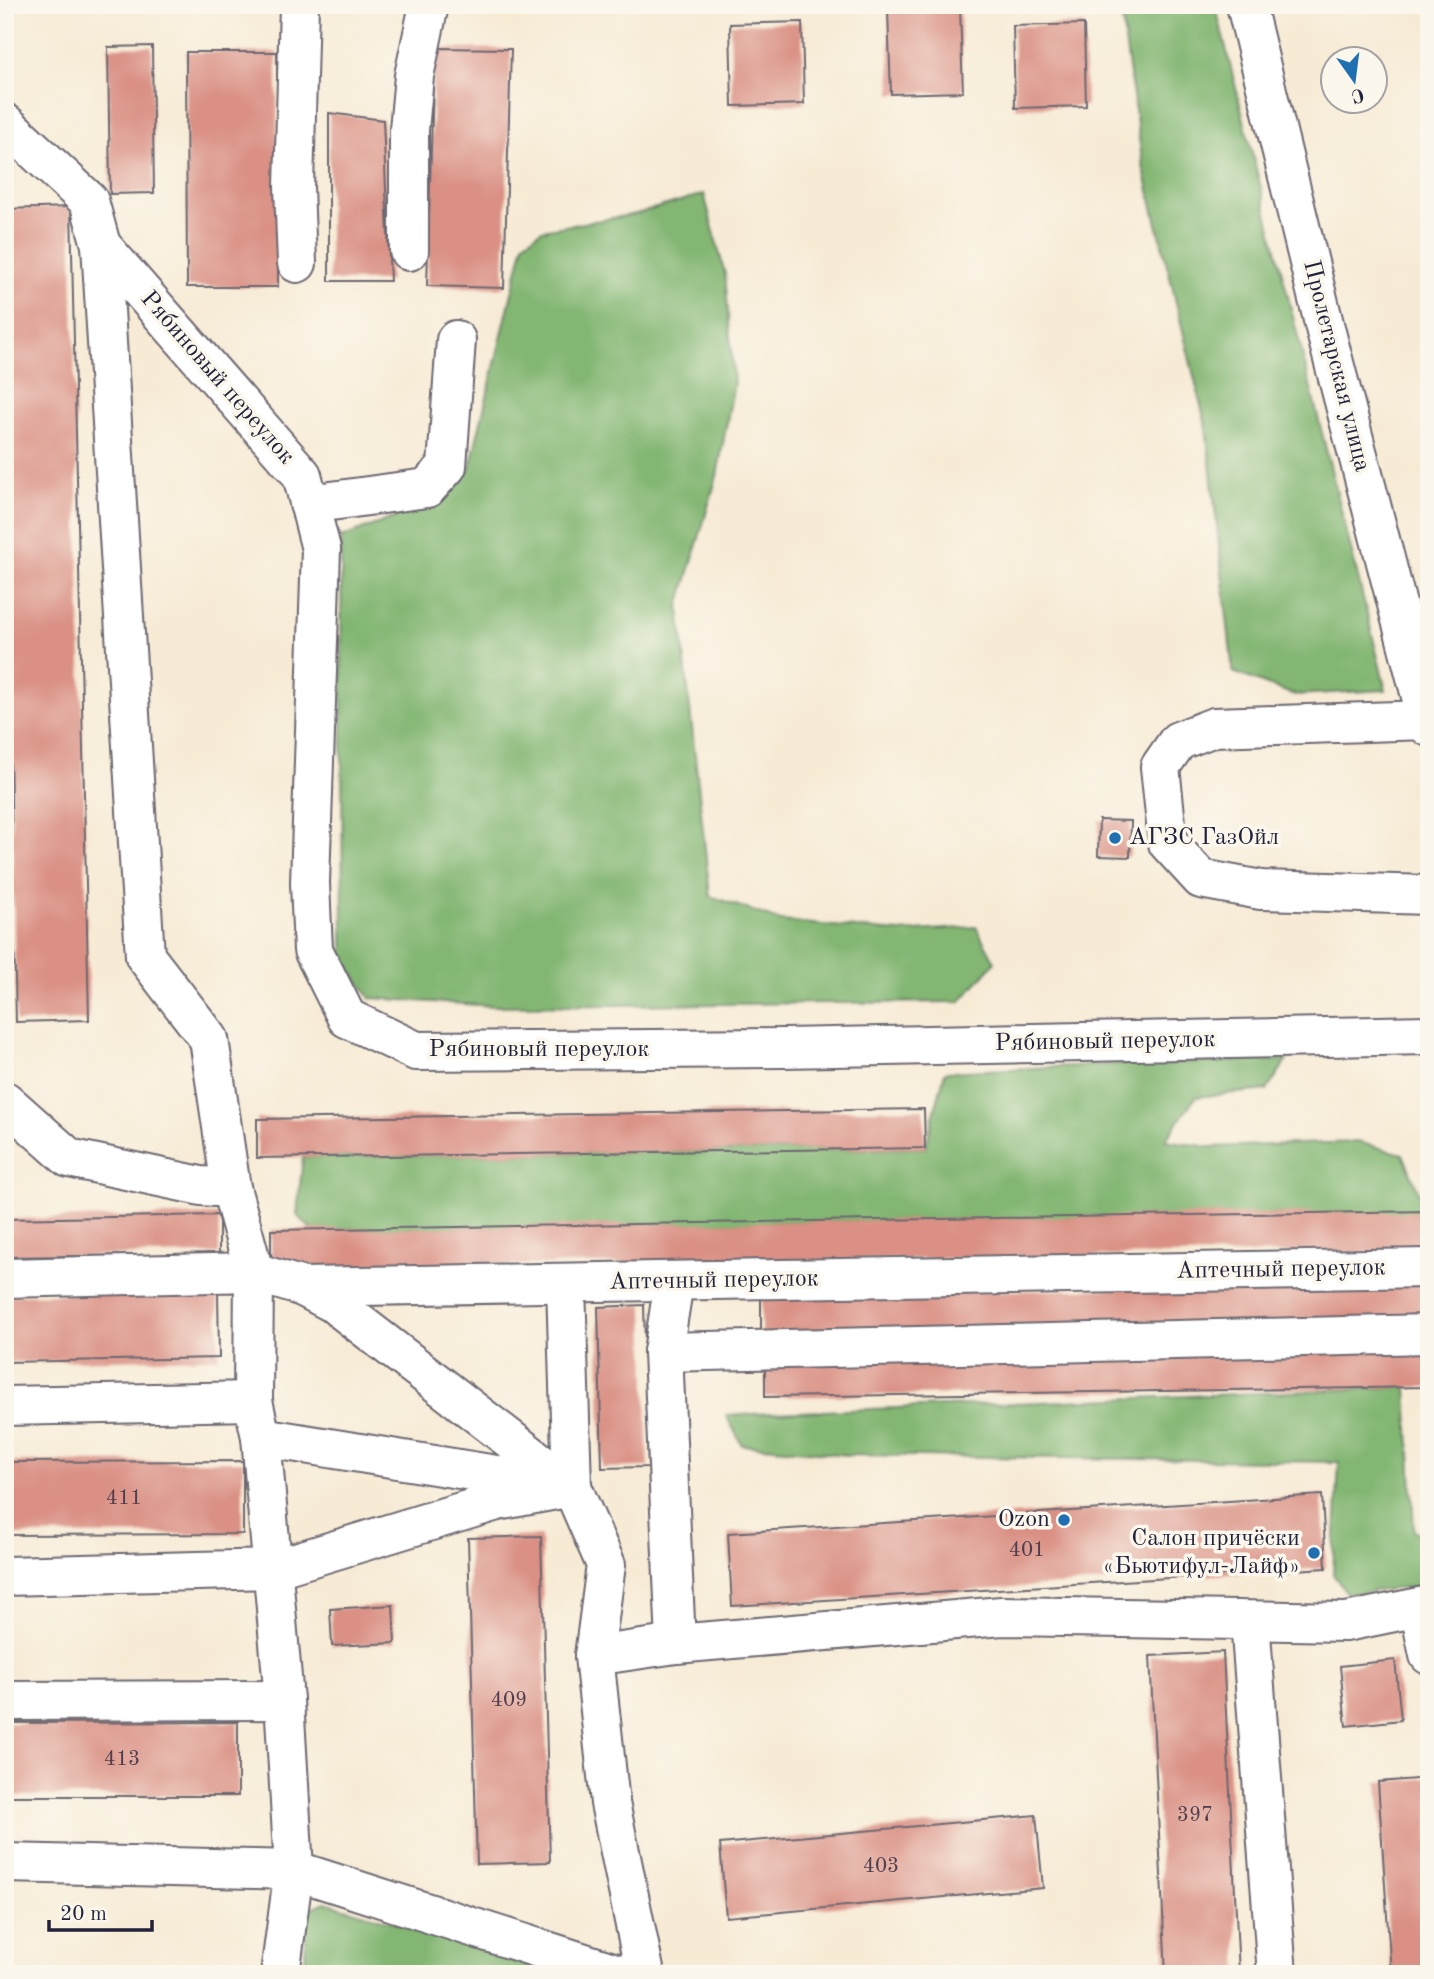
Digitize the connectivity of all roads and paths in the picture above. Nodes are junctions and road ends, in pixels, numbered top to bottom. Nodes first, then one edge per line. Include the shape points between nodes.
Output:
1 (299, 5) edge
2 (429, 5) edge
3 (1246, 5) edge
4 (5, 123) edge
5 (102, 245) junction
6 (409, 251) dead end
7 (297, 263) dead end
8 (456, 340) dead end
9 (309, 504) junction
10 (1428, 723) edge
11 (1429, 895) edge
12 (1429, 1035) edge
13 (5, 1101) edge
14 (231, 1188) junction
15 (1429, 1268) edge
16 (254, 1272) junction
17 (5, 1278) edge
18 (674, 1282) junction
19 (566, 1283) junction
20 (303, 1287) junction
21 (1429, 1334) edge
22 (663, 1352) junction
23 (5, 1406) edge
24 (257, 1419) junction
25 (572, 1487) junction
26 (273, 1569) junction
27 (5, 1576) edge
28 (1424, 1606) edge
29 (1250, 1621) junction
30 (676, 1644) junction
31 (1429, 1655) edge
32 (594, 1656) junction
33 (284, 1700) junction
34 (5, 1701) edge
35 (5, 1863) edge
36 (294, 1870) junction
37 (279, 1974) edge
38 (619, 1974) edge
39 (645, 1974) edge
40 (1277, 1974) edge

1 - 7 street via 294,187
2 - 6 street via 414,76 409,130
3 - 10 street, Пролетарская улица
4 - 5 street via 89,201
5 - 9 street, Рябиновый переулок via 302,475
5 - 14 street via 145,956 209,1039
8 - 9 street via 447,466 427,488
9 - 12 street, Рябиновый переулок via 321,549 310,883 313,950 347,1018 416,1051
10 - 11 street via 1214,727 1178,741 1160,767 1168,843 1201,879 1261,890
13 - 14 street via 69,1158
14 - 16 street
15 - 18 street, Аптечный переулок
16 - 17 street, Аптечный переулок
16 - 20 street, Аптечный переулок
16 - 24 street
18 - 19 street, Аптечный переулок
18 - 22 street
19 - 20 street, Аптечный переулок
19 - 25 street
20 - 25 street via 333,1303
21 - 22 street
22 - 30 street
23 - 24 street
24 - 25 street
24 - 26 street
25 - 26 street via 497,1501
25 - 32 street via 606,1565
26 - 27 street
26 - 33 street
28 - 29 street via 1346,1622
28 - 31 street
29 - 30 street via 1002,1616
29 - 40 street
30 - 32 street
32 - 39 street via 610,1803
33 - 34 street
33 - 36 street
35 - 36 street
36 - 37 street
36 - 38 street

